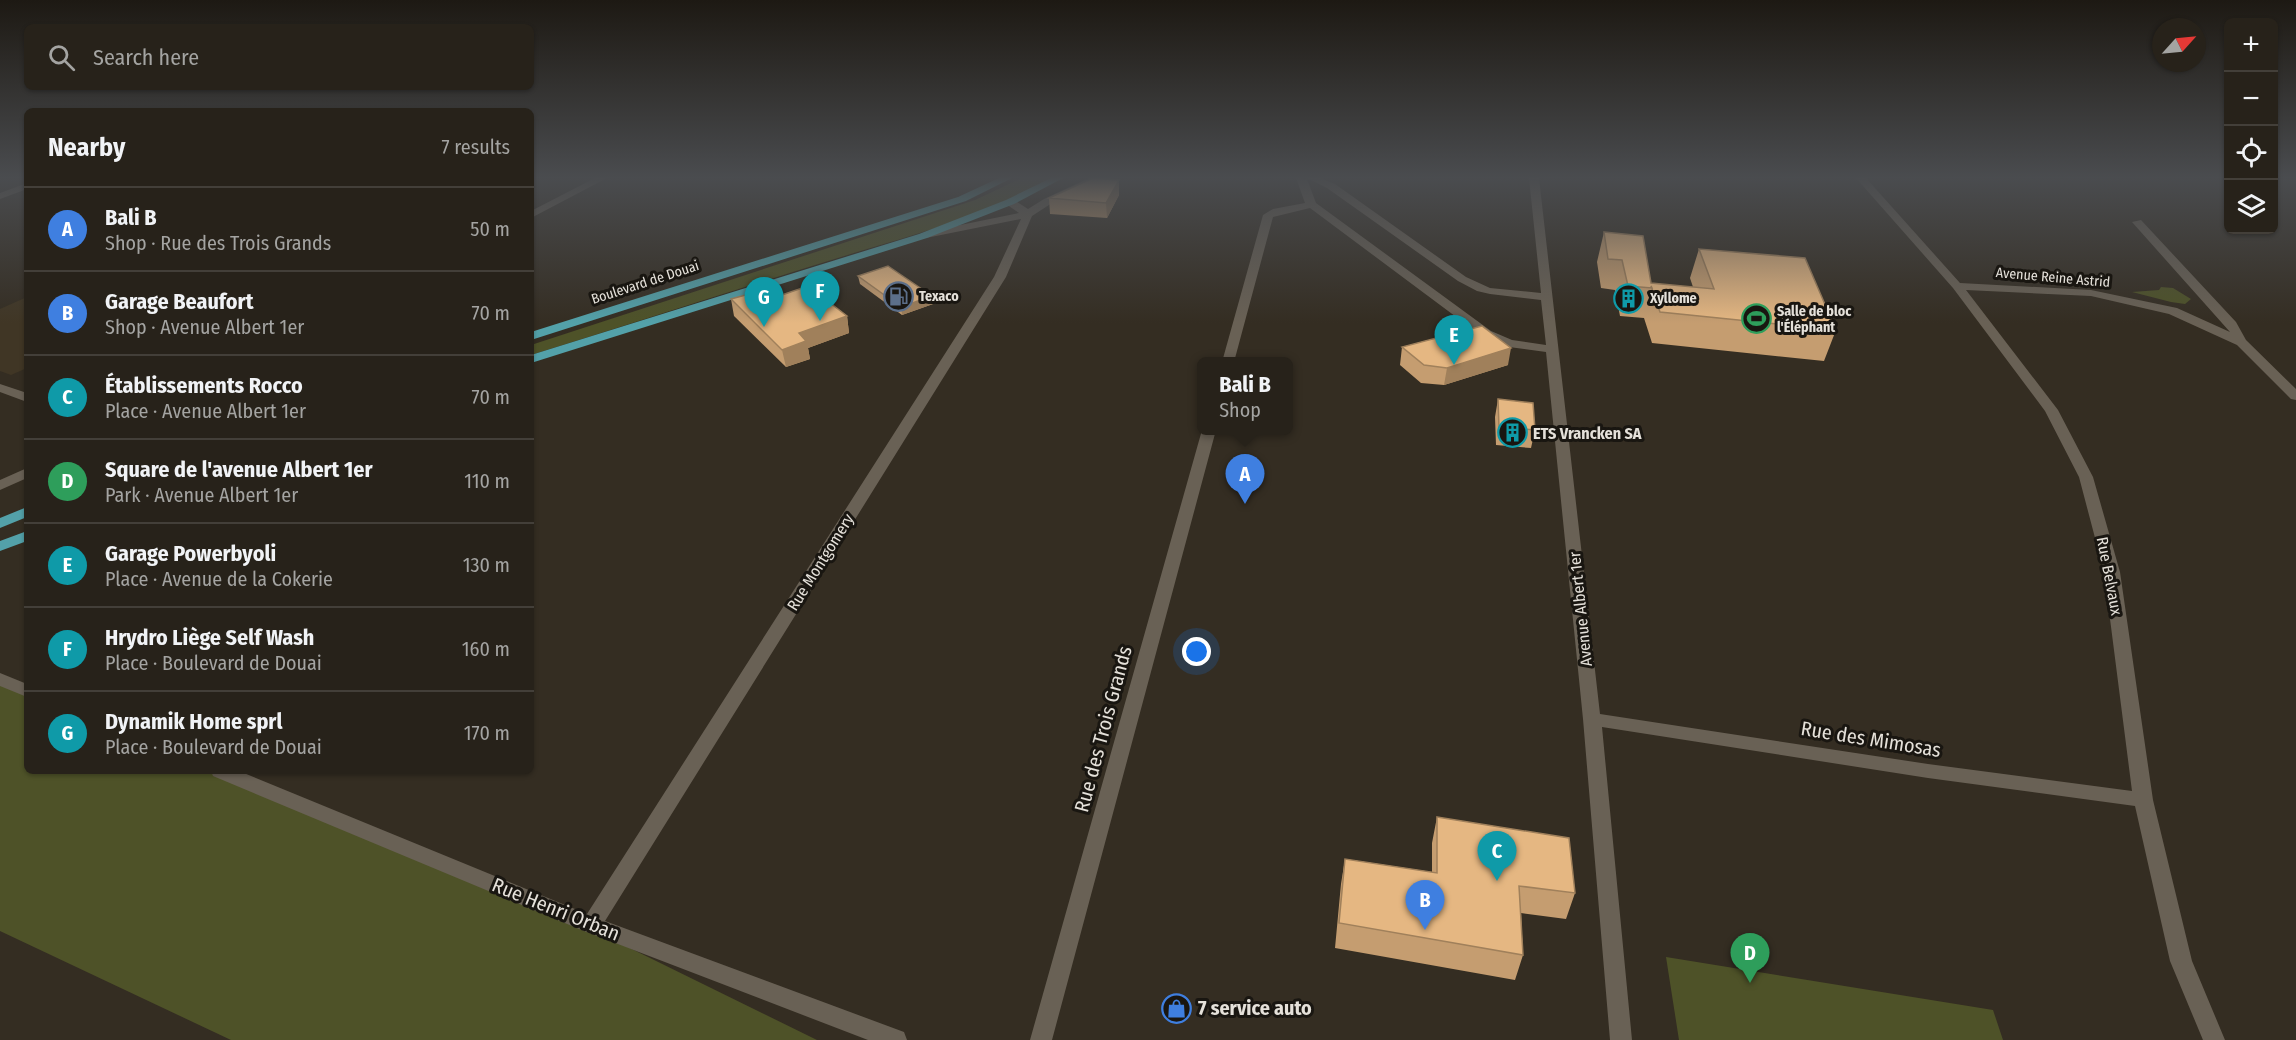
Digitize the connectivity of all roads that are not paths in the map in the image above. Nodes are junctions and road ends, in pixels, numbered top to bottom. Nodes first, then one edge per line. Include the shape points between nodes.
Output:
1 (875, 227) edge
2 (947, 227) edge
3 (968, 227) edge
4 (1022, 227) edge
5 (1265, 227) edge
6 (1341, 227) edge
7 (1389, 227) edge
8 (1539, 227) edge
9 (1904, 227) edge
10 (2142, 227) edge
11 (923, 236) junction
12 (1957, 286) junction
13 (1547, 297) junction
14 (2209, 302) junction
15 (2174, 311) junction
16 (534, 335) edge
17 (2241, 342) junction
18 (1551, 349) junction
19 (1229, 357) edge
20 (534, 358) edge
21 (0, 388) edge
22 (2296, 396) edge
23 (24, 397) edge
24 (1208, 435) edge
25 (24, 474) edge
26 (0, 486) edge
27 (24, 513) edge
28 (0, 523) edge
29 (24, 537) edge
30 (0, 546) edge
31 (0, 680) edge
32 (24, 690) edge
33 (1592, 719) junction
34 (227, 774) edge
35 (2143, 800) junction
36 (591, 924) junction
37 (896, 1040) edge
38 (1041, 1040) edge
39 (1621, 1040) edge
40 (2214, 1040) edge

1 - 16 main road, Boulevard de Douai
2 - 11 main road
3 - 11 street
4 - 36 street, Rue Montgomery via 1000,277
5 - 19 street
6 - 18 street via 1487,334 1509,343
7 - 13 street via 1481,289
8 - 13 street, Avenue Albert 1er
9 - 12 street, Rue Belvaux
10 - 14 street
11 - 20 main road
12 - 15 street, Avenue Reine Astrid via 2091,293
12 - 35 street, Rue Belvaux via 2051,410 2086,477 2112,572
13 - 18 street, Avenue Albert 1er
14 - 15 street via 2197,309
14 - 17 street
15 - 17 street, Avenue Reine Astrid
17 - 22 street, Avenue Reine Astrid
18 - 33 street, Avenue Albert 1er
21 - 23 street
24 - 38 street, Rue des Trois Grands
25 - 26 street
27 - 28 main road
29 - 30 main road
31 - 32 street
33 - 35 street, Rue des Mimosas
33 - 39 street, Avenue Albert 1er
34 - 36 street, Rue Henri Orban
35 - 40 street, Rue Belvaux via 2181,961
36 - 37 street, Rue Henri Orban

